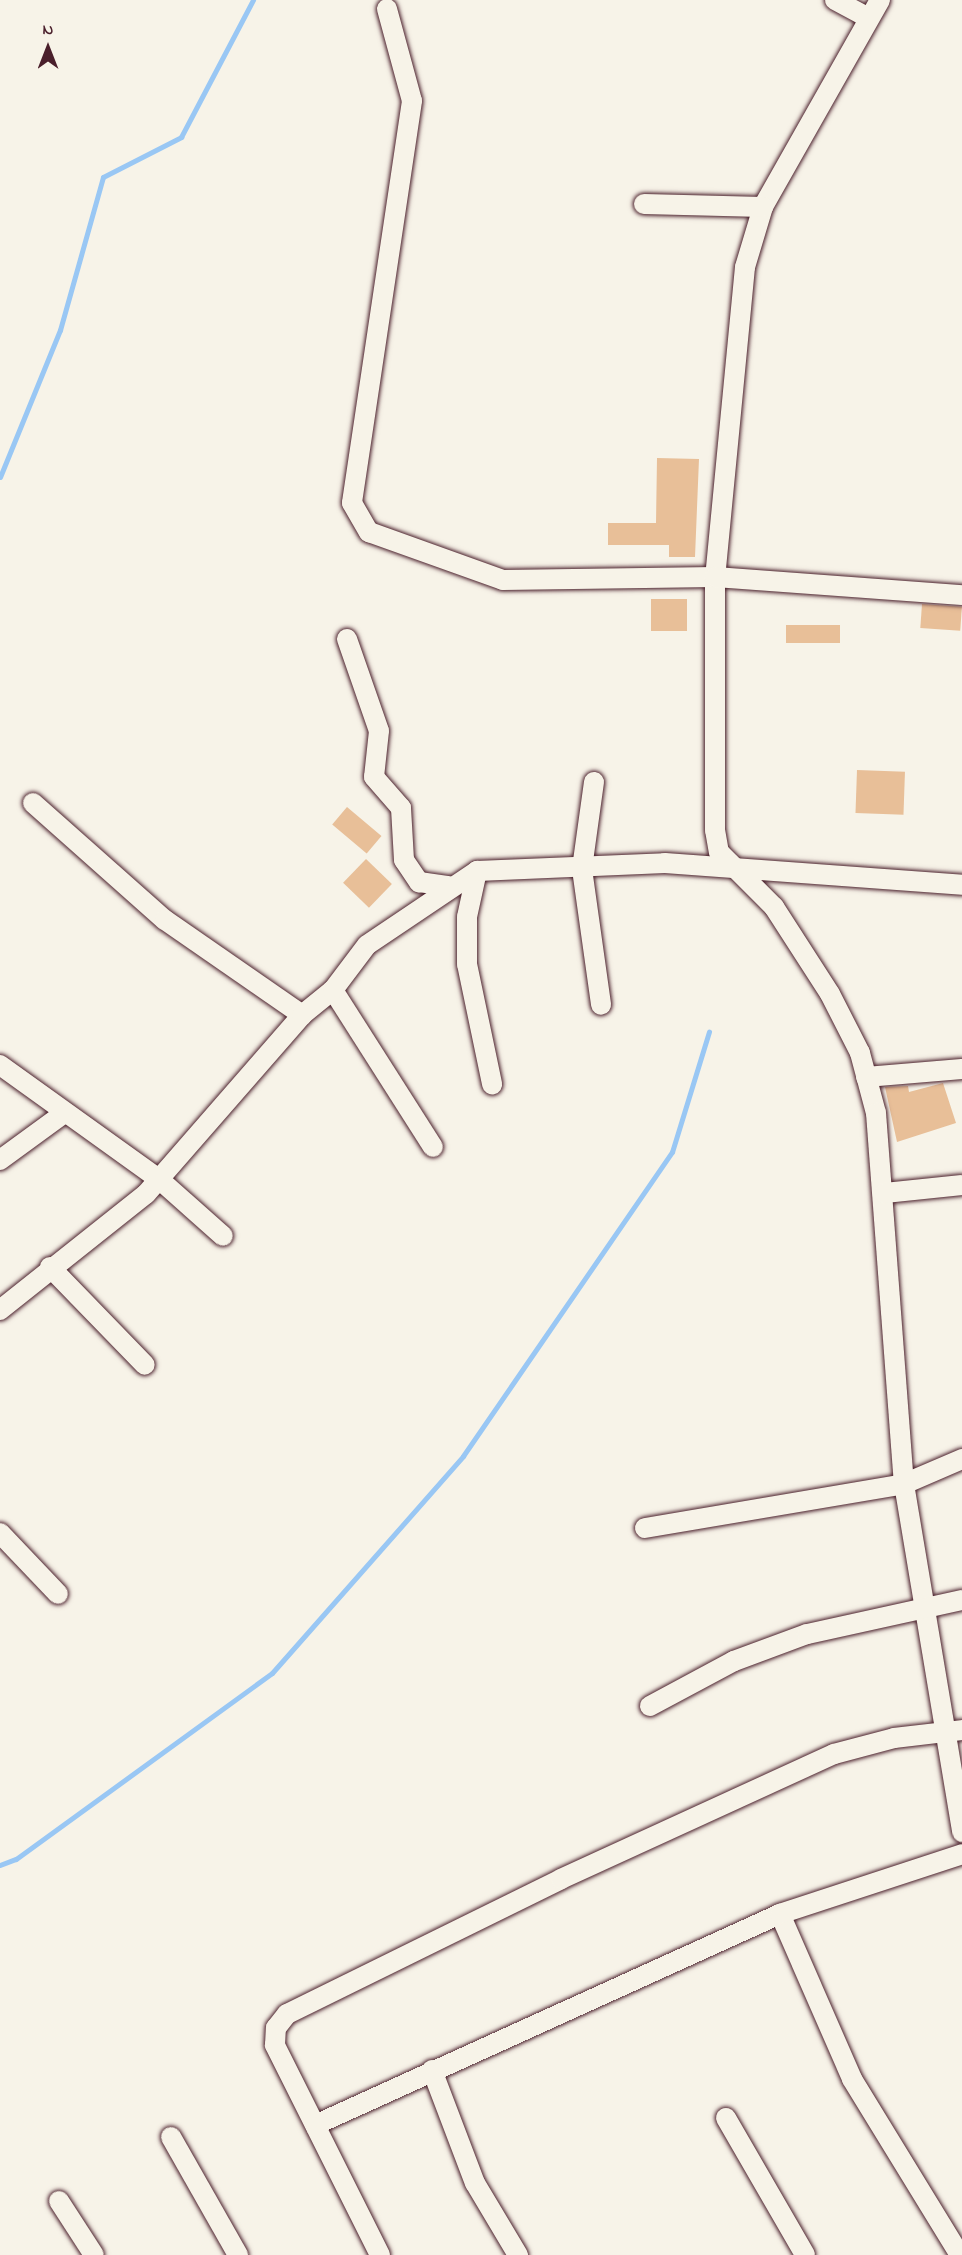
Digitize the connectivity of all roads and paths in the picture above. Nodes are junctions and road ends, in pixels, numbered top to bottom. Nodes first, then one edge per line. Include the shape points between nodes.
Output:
1 (835, 0) edge
2 (880, 0) edge
3 (387, 9) dead end
4 (869, 18) junction
5 (644, 204) dead end
6 (763, 207) junction
7 (715, 578) junction
8 (962, 595) edge
9 (347, 639) dead end
10 (594, 782) dead end
11 (33, 803) dead end
12 (732, 868) junction
13 (582, 870) junction
14 (477, 871) junction
15 (962, 885) edge
16 (448, 886) junction
17 (333, 990) junction
18 (601, 1005) dead end
19 (302, 1016) junction
20 (0, 1065) edge
21 (962, 1069) edge
22 (866, 1077) junction
23 (492, 1084) dead end
24 (63, 1114) junction
25 (434, 1147) dead end
26 (0, 1160) edge
27 (160, 1180) junction
28 (962, 1185) edge
29 (885, 1193) junction
30 (223, 1236) dead end
31 (50, 1267) junction
32 (0, 1310) edge
33 (145, 1365) dead end
34 (962, 1459) edge
35 (904, 1484) junction
36 (645, 1528) dead end
37 (0, 1533) edge
38 (58, 1593) dead end
39 (962, 1600) edge
40 (924, 1609) junction
41 (650, 1706) dead end
42 (953, 1731) edge
43 (962, 1832) edge
44 (962, 1854) edge
45 (780, 1914) junction
46 (432, 2070) junction
47 (726, 2118) dead end
48 (315, 2125) junction
49 (171, 2137) dead end
50 (59, 2201) dead end
51 (94, 2255) edge
52 (238, 2255) edge
53 (380, 2255) edge
54 (518, 2255) edge
55 (805, 2255) edge
56 (960, 2255) edge

1 - 4 street
2 - 4 street
3 - 7 street via 412,101 352,502 369,532 503,580
4 - 6 street
5 - 6 street
6 - 7 street via 743,278
7 - 8 street
7 - 12 street via 715,830 719,852
9 - 16 street via 379,731 374,777 401,808 404,860 419,882
10 - 13 street
11 - 19 street via 165,920
12 - 13 street via 665,863
12 - 15 street
12 - 22 street via 774,907 824,984
13 - 14 street
13 - 18 street
14 - 16 street
14 - 23 street via 467,917 467,964
16 - 17 street via 367,945
17 - 19 street
17 - 25 street
19 - 27 street
20 - 24 street
21 - 22 street
22 - 29 street
24 - 26 street
24 - 27 street
27 - 30 street
27 - 31 street
28 - 29 street
29 - 35 street
31 - 32 street
31 - 33 street
34 - 35 street
35 - 36 street
35 - 40 street
37 - 38 street
39 - 40 street
40 - 41 street via 807,1634 734,1661
40 - 42 street
42 - 43 street
42 - 48 street via 834,1754 561,1879 287,2014 276,2028 274,2045
44 - 45 street
45 - 46 street
45 - 56 street via 852,2079
46 - 48 street
46 - 54 street via 475,2183
47 - 55 street
48 - 53 street
49 - 52 street
50 - 51 street

